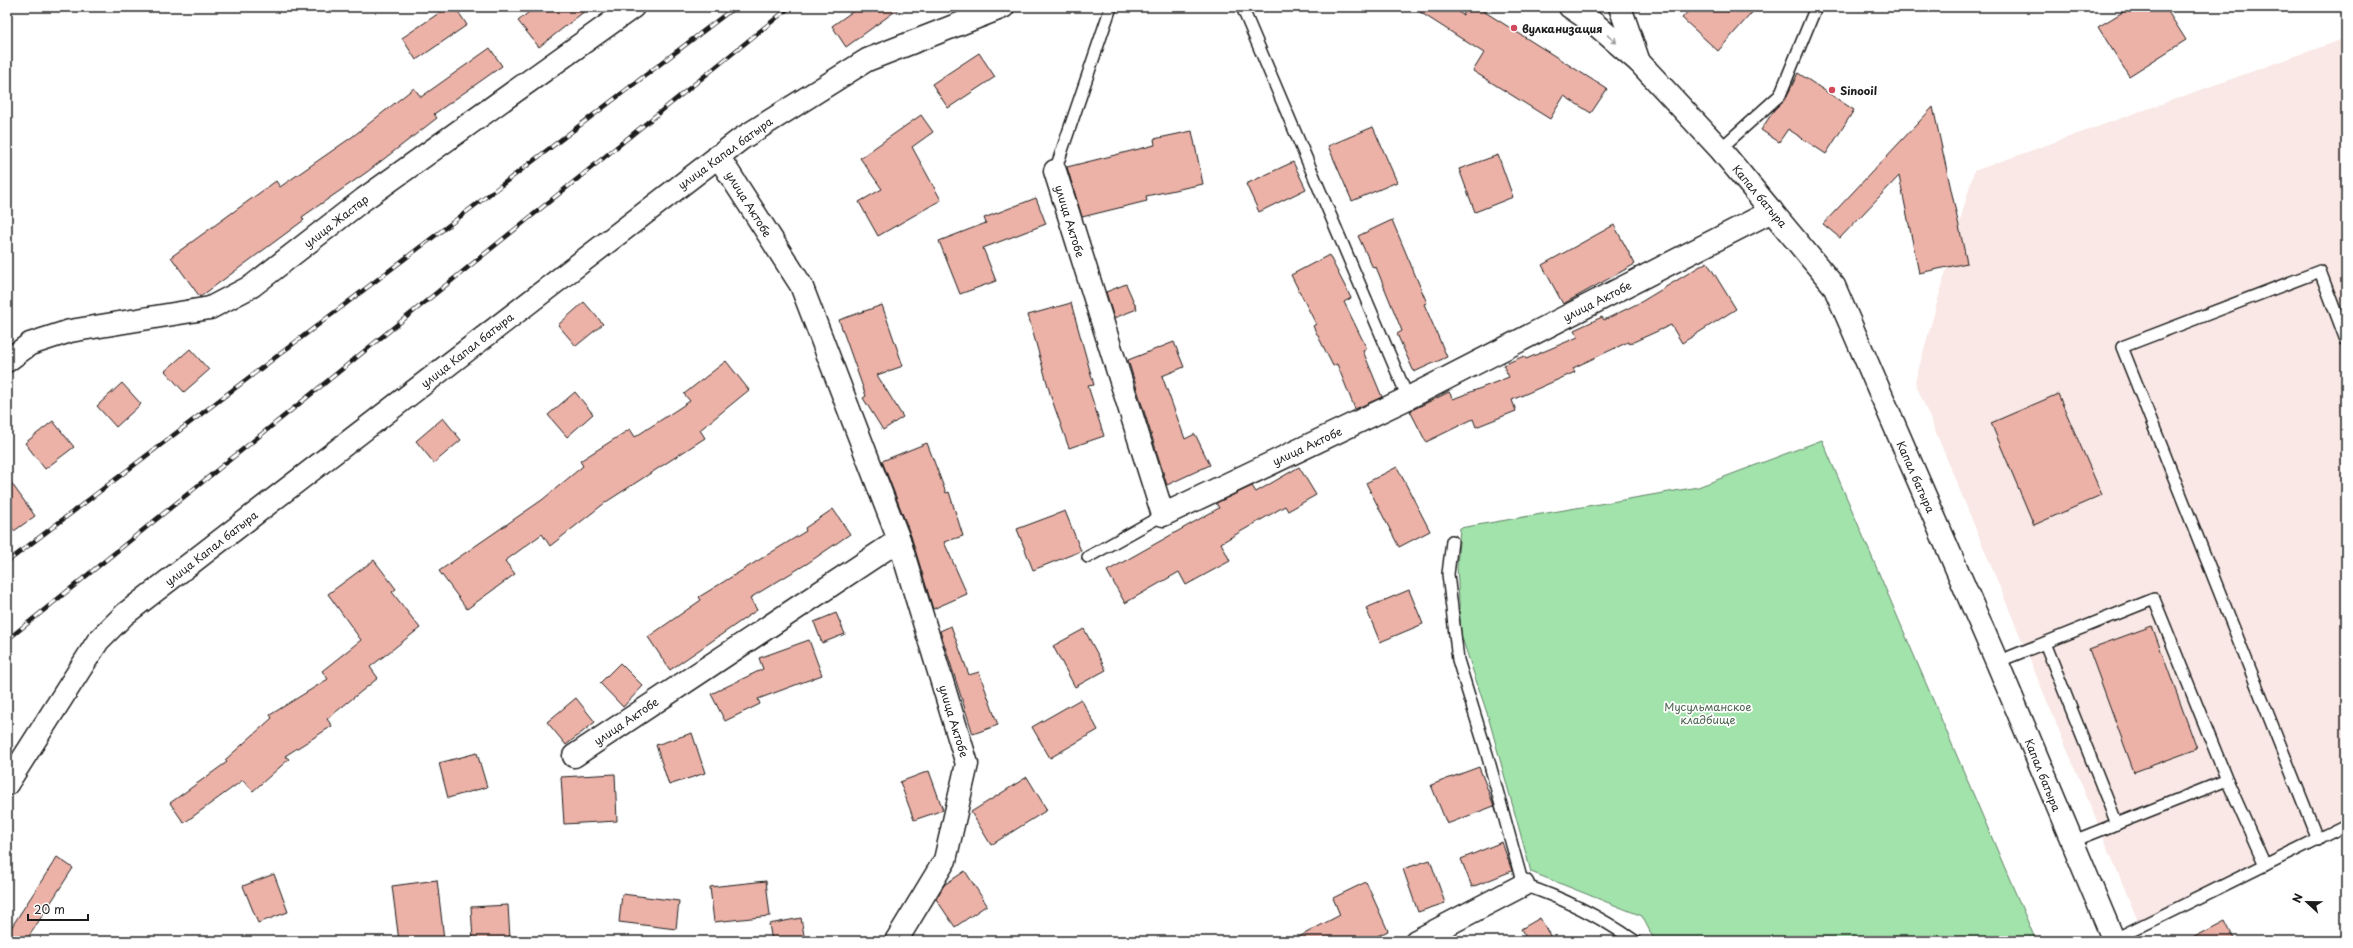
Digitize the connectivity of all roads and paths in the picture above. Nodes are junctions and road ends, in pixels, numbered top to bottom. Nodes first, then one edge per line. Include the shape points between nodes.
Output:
1 (633, 7) edge
2 (1003, 7) edge
3 (1111, 7) edge
4 (1242, 7) edge
5 (1570, 7) edge
6 (1620, 7) edge
7 (1816, 7) edge
8 (1639, 62) junction
9 (1720, 149) junction
10 (718, 156) junction
11 (1055, 171) joint
12 (1772, 211) junction
13 (2346, 340) edge
14 (7, 361) edge
15 (1408, 398) junction
16 (1163, 515) junction
17 (899, 540) junction
18 (1452, 542) dead end
19 (1088, 556) dead end
20 (2045, 643) junction
21 (1997, 662) junction
22 (574, 756) dead end
23 (2227, 780) junction
24 (7, 784) edge
25 (2117, 824) junction
26 (2346, 825) edge
27 (2318, 840) junction
28 (2071, 842) junction
29 (2265, 865) junction
30 (1523, 885) junction
31 (2114, 940) edge
32 (896, 941) edge
33 (1416, 941) edge
34 (1635, 941) edge

1 - 14 street, улица Жастар via 364,199 252,286 210,308 70,331 30,344
2 - 10 street, улица Капал батыра via 867,60
3 - 11 lane
4 - 15 lane
5 -> 8 street, Капал батыра via 1595,24
6 - 8 street, Капал батыра
7 - 9 lane via 1780,95
8 - 9 street, Капал батыра
9 - 12 street, Капал батыра
10 - 17 street, улица Актобе via 801,285
10 - 24 street, улица Капал батыра via 125,614 98,641
11 - 16 street, улица Актобе
12 - 15 street, улица Актобе
12 - 21 street, Капал батыра via 1834,286
13 - 27 lane via 2320,271 2122,347
15 - 16 street, улица Актобе
16 - 19 lane
17 - 22 street, улица Актобе
17 - 32 street, улица Актобе via 967,764 945,860
18 - 30 lane via 1448,574 1458,660
20 - 21 lane
20 - 23 lane via 2154,599
20 - 25 lane
21 - 28 street, Капал батыра
23 - 25 lane
23 - 29 lane
25 - 28 lane
26 - 27 lane
27 - 29 lane
28 - 31 street, Капал батыра
29 - 31 lane
30 - 33 street
30 - 34 lane via 1585,909

